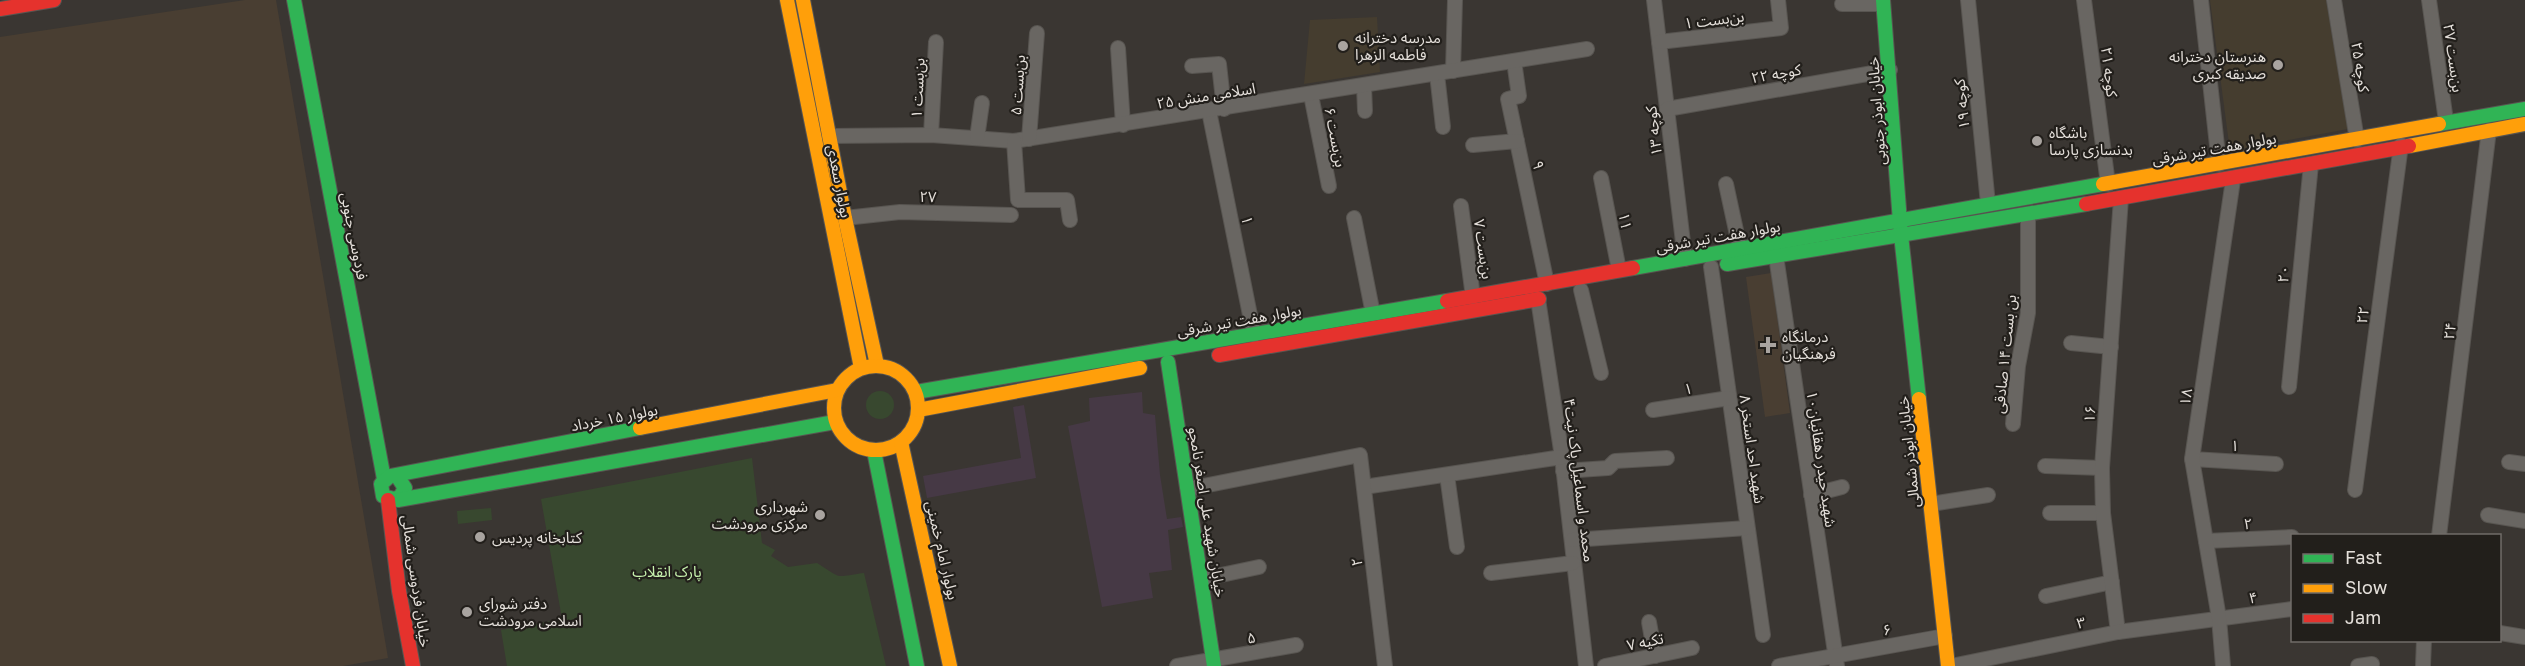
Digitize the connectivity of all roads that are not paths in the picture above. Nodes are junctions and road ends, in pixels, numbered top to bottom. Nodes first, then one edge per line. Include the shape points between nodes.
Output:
1 (54, 0) edge
2 (294, 0) edge
3 (787, 0) edge
4 (803, 0) edge
5 (1455, 0) edge
6 (1654, 0) edge
7 (1778, 0) edge
8 (1968, 0) edge
9 (2084, 0) edge
10 (2201, 0) edge
11 (2334, 0) edge
12 (2430, 0) edge
13 (1883, 2) edge
14 (1842, 4) dead end
15 (0, 9) edge
16 (1037, 33) dead end
17 (936, 42) dead end
18 (1659, 42) junction
19 (1118, 48) dead end
20 (1587, 50) dead end
21 (1514, 61) junction
22 (1192, 66) dead end
23 (1890, 70) junction
24 (1453, 71) junction
25 (1437, 74) junction
26 (1364, 86) junction
27 (1311, 94) junction
28 (982, 103) dead end
29 (2525, 108) edge
30 (1224, 109) junction
31 (1667, 109) junction
32 (1209, 111) junction
33 (1365, 111) dead end
34 (2445, 121) junction
35 (2525, 124) edge
36 (1123, 125) junction
37 (1443, 127) dead end
38 (2489, 130) junction
39 (931, 135) junction
40 (829, 136) junction
41 (977, 138) junction
42 (1029, 139) junction
43 (2356, 140) junction
44 (1014, 141) junction
45 (1517, 141) junction
46 (1473, 145) dead end
47 (2401, 145) junction
48 (2267, 156) junction
49 (2219, 164) junction
50 (2311, 164) junction
51 (2269, 172) junction
52 (1601, 178) dead end
53 (2233, 180) junction
54 (2108, 183) junction
55 (1726, 184) dead end
56 (1329, 186) dead end
57 (2121, 198) junction
58 (1988, 204) junction
59 (1461, 206) dead end
60 (2028, 214) junction
61 (1011, 215) dead end
62 (845, 218) junction
63 (1354, 218) dead end
64 (1900, 219) junction
65 (1070, 220) dead end
66 (1901, 235) junction
67 (1740, 249) junction
68 (1776, 256) junction
69 (1685, 259) junction
70 (1711, 267) junction
71 (1619, 270) junction
72 (1547, 284) junction
73 (1581, 290) junction
74 (1473, 297) junction
75 (1538, 299) junction
76 (1445, 309) junction
77 (1373, 314) junction
78 (1254, 335) junction
79 (2071, 343) dead end
80 (2111, 347) junction
81 (1168, 362) junction
82 (877, 365) junction
83 (861, 368) junction
84 (1601, 373) dead end
85 (2289, 387) dead end
86 (837, 390) junction
87 (916, 392) junction
88 (1729, 398) junction
89 (918, 410) junction
90 (1653, 410) dead end
91 (835, 422) junction
92 (2013, 424) dead end
93 (901, 442) junction
94 (874, 450) junction
95 (1562, 457) junction
96 (1667, 458) dead end
97 (2192, 459) junction
98 (2509, 462) dead end
99 (2276, 464) dead end
100 (2525, 465) edge
101 (2045, 466) dead end
102 (2102, 468) junction
103 (1563, 471) junction
104 (1447, 475) junction
105 (391, 478) junction
106 (1364, 487) junction
107 (1842, 487) dead end
108 (1188, 489) junction
109 (2355, 490) dead end
110 (1811, 495) junction
111 (1988, 495) dead end
112 (393, 500) junction
113 (1930, 504) junction
114 (2050, 513) dead end
115 (2103, 513) junction
116 (2488, 515) dead end
117 (2525, 521) edge
118 (1747, 528) junction
119 (2439, 534) edge
120 (2291, 537) edge
121 (1572, 540) junction
122 (2206, 541) junction
123 (1457, 547) dead end
124 (1574, 563) junction
125 (1259, 567) dead end
126 (1491, 573) dead end
127 (1202, 579) junction
128 (2112, 582) junction
129 (2046, 596) dead end
130 (2291, 609) edge
131 (2218, 618) junction
132 (1649, 622) dead end
133 (2118, 632) junction
134 (2501, 633) edge
135 (1763, 634) dead end
136 (1945, 636) junction
137 (2525, 637) edge
138 (2424, 642) edge
139 (1296, 645) dead end
140 (1692, 648) dead end
141 (1655, 656) junction
142 (1836, 661) edge
143 (1214, 663) edge
144 (1639, 663) edge
145 (413, 666) edge
146 (917, 666) edge
147 (950, 666) edge
148 (1177, 666) edge
149 (1385, 666) edge
150 (1587, 666) edge
151 (1605, 666) edge
152 (1779, 666) edge
153 (1949, 666) edge
154 (2223, 666) edge
155 (2423, 666) edge

1 - 15 main road
2 - 105 main road, فردوسی جنوبی
3 - 83 main road, بولوار سعدی
4 - 40 main road, بولوار سعدی
5 - 24 street
6 - 18 street, کوچه ۱۳
7 - 18 street, بن‌بست ۱ via 1780,28
8 - 58 street, کوچه ۱۹
9 - 54 street, کوچه ۲۱
10 - 49 street
11 - 43 street, کوچه ۲۵
12 - 34 street, بن‌بست ۲۷
13 - 14 street
13 - 23 main road, خیابان ابوذر جنوبی
16 - 42 street, بن‌بست ۵
17 - 39 street, بن‌بست ۱
18 - 31 street, کوچه ۱۳
19 - 36 street
20 - 21 street, اسلامی منش ۲۵
21 - 24 street, اسلامی منش ۲۵
21 - 45 street, ۹ via 1519,96 1508,99
22 - 30 street via 1219,64
23 - 31 street, کوچه ۲۲
23 - 64 main road, خیابان ابوذر جنوبی
24 - 25 street, اسلامی منش ۲۵
25 - 26 street, اسلامی منش ۲۵
25 - 37 street
26 - 27 street, اسلامی منش ۲۵
26 - 33 street
27 - 30 street, اسلامی منش ۲۵
27 - 56 street, بن‌بست ۶
28 - 41 street
29 - 34 main road, بولوار هفت تیر شرقی
30 - 32 street, اسلامی منش ۲۵
31 - 69 street, کوچه ۱۳
32 - 36 street, اسلامی منش ۲۵
32 - 78 street, ۱
34 - 43 main road, بولوار هفت تیر شرقی
35 - 38 main road, بولوار هفت تیر شرقی
36 - 42 street, اسلامی منش ۲۵
38 - 47 main road, بولوار هفت تیر شرقی
38 - 119 street, ۲۴
39 - 40 street, اسلامی منش ۲۵
39 - 41 street, اسلامی منش ۲۵
40 - 62 main road, بولوار سعدی
41 - 44 street, اسلامی منش ۲۵
42 - 44 street, اسلامی منش ۲۵
43 - 48 main road, بولوار هفت تیر شرقی
44 - 65 street via 1018,200 1067,200
45 - 46 street
45 - 72 street, ۹
47 - 50 main road, بولوار هفت تیر شرقی
47 - 109 street, ۲۲
48 - 49 main road, بولوار هفت تیر شرقی
48 - 51 main road
49 - 54 main road, بولوار هفت تیر شرقی
50 - 51 main road, بولوار هفت تیر شرقی
50 - 85 street, ۲۰
51 - 53 main road, بولوار هفت تیر شرقی
52 - 71 street, ۱۱
53 - 57 main road, بولوار هفت تیر شرقی
53 - 97 street, ۱۸
54 - 58 main road, بولوار هفت تیر شرقی
55 - 67 street
57 - 60 main road, بولوار هفت تیر شرقی
57 - 80 street, ۱۶
58 - 64 main road, بولوار هفت تیر شرقی
59 - 74 street, بن‌بست ۷
60 - 66 main road, بولوار هفت تیر شرقی
60 - 92 street, بن بست ۱۴ صادقی via 2028,313
61 - 62 street, ۲۷ via 900,212
62 - 82 main road, بولوار سعدی
63 - 77 street
64 - 66 main road, خیابان ابوذر جنوبی
64 - 67 main road, بولوار هفت تیر شرقی
66 - 68 main road, بولوار هفت تیر شرقی
66 - 113 main road, خیابان ابوذر شمالی
67 - 69 main road, بولوار هفت تیر شرقی
68 - 70 main road, بولوار هفت تیر شرقی
68 - 110 street, شهید حیدر دهقانیان۱۰
69 - 71 main road, بولوار هفت تیر شرقی
70 - 73 main road, بولوار هفت تیر شرقی
70 - 88 street, شهید احد استخر ۸
71 - 72 main road, بولوار هفت تیر شرقی
72 - 74 main road, بولوار هفت تیر شرقی
73 - 75 main road, بولوار هفت تیر شرقی
73 - 84 street
74 - 76 main road, بولوار هفت تیر شرقی
75 - 76 main road, بولوار هفت تیر شرقی
75 - 95 street, محمد و اسماعیل پاک نیت۴
76 - 77 main road, بولوار هفت تیر شرقی
76 - 81 main road, بولوار هفت تیر شرقی
77 - 78 main road, بولوار هفت تیر شرقی
78 - 87 main road, بولوار هفت تیر شرقی
79 - 80 street
80 - 102 street, ۱۶
81 - 89 main road, بولوار هفت تیر شرقی
81 - 108 main road, خیابان شهید علی اصغر نامجو
82 - 83 main road
82 - 87 main road via 907,378
83 - 86 main road via 843,380
86 - 91 main road
86 - 105 main road, بولوار ۱۵ خرداد
87 - 89 main road
88 - 90 street, ۱
88 - 118 street, شهید احد استخر ۸
89 - 93 main road via 910,433
91 - 94 main road via 850,442
91 - 112 main road
93 - 94 main road
93 - 147 main road, بولوار امام خمینی
94 - 146 main road
95 - 103 street, محمد و اسماعیل پاک نیت۴
95 - 104 street
96 - 103 street via 1615,461 1608,468
97 - 99 street, ۱
97 - 122 street, ۱۸
98 - 100 street
101 - 102 street
102 - 115 street, ۱۶
103 - 121 street, محمد و اسماعیل پاک نیت۴
104 - 106 street
104 - 123 street
105 - 112 main road via 380,490
105 - 112 main road via 403,481 405,488 403,495
106 - 108 street, ۲ via 1360,455
106 - 149 street, ۲
107 - 110 street
108 - 127 main road, خیابان شهید علی اصغر نامجو
110 - 142 street, شهید حیدر دهقانیان۱۰
111 - 113 street
112 - 145 main road, خیابان فردوسی شمالی via 399,591
113 - 136 main road, خیابان ابوذر شمالی
114 - 115 street
115 - 128 street, ۱۶
116 - 117 street
118 - 121 street
118 - 135 street, شهید احد استخر ۸
120 - 122 street, ۲
121 - 124 street, محمد و اسماعیل پاک نیت۴
122 - 131 street, ۱۸
124 - 126 street
124 - 150 street, محمد و اسماعیل پاک نیت۴
125 - 127 street
127 - 143 main road, خیابان شهید علی اصغر نامجو
128 - 129 street
128 - 133 street, ۱۶
130 - 131 street, ۴
131 - 133 street, ۳
131 - 154 street, ۱۸
132 - 141 street
133 - 153 street, ۳
134 - 137 street
136 - 142 street, ۶
136 - 153 main road, خیابان ابوذر شمالی
138 - 155 street
139 - 143 street, ۵
140 - 141 street, تکیه ۷
141 - 144 street, تکیه ۷
142 - 152 street
143 - 148 street
144 - 151 street, تکیه ۷

